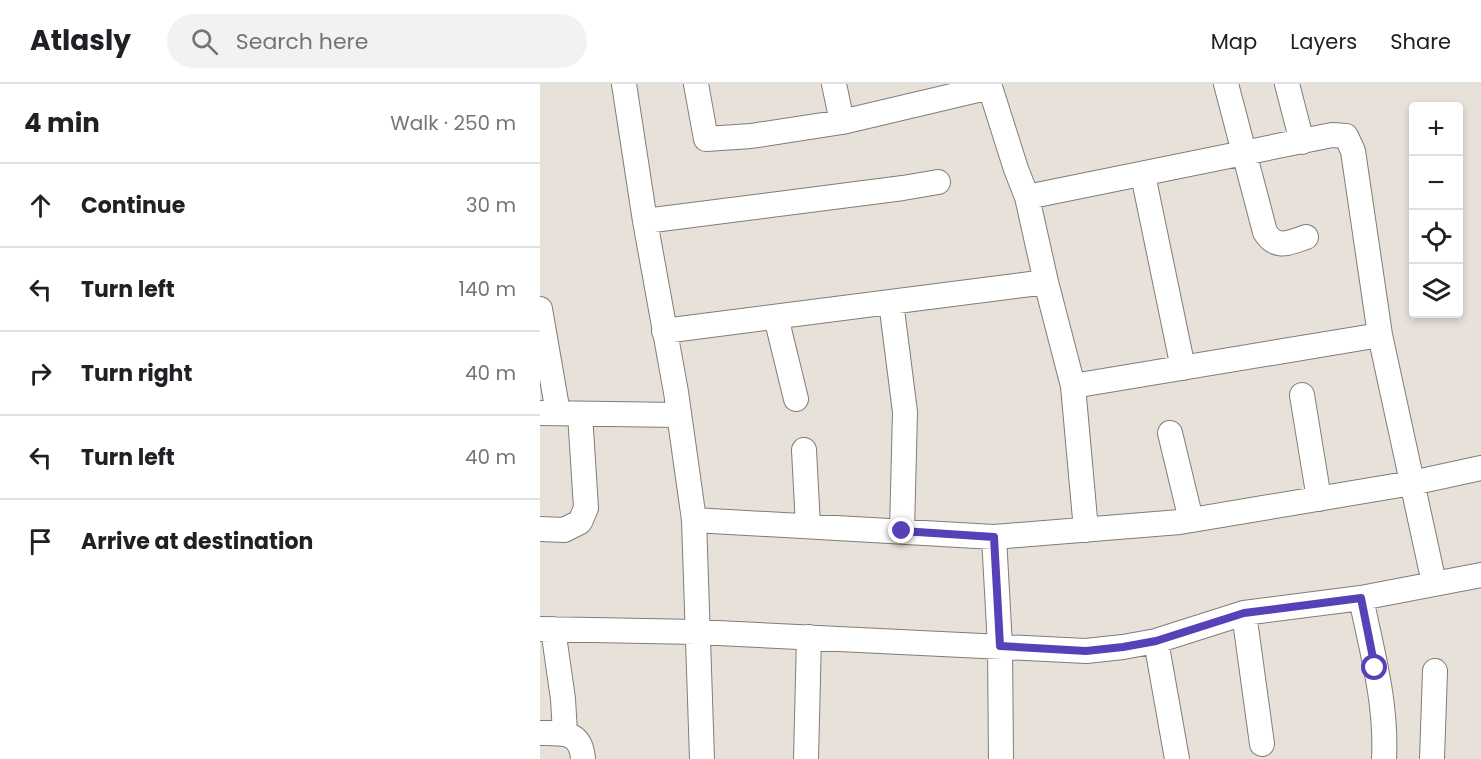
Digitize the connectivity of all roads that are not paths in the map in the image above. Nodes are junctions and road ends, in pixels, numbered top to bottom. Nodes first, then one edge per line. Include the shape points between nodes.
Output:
1 (624, 84) edge
2 (696, 84) edge
3 (834, 84) edge
4 (1226, 84) edge
5 (1287, 84) edge
6 (996, 85) edge
7 (949, 90) edge
8 (842, 122) junction
9 (1302, 142) junction
10 (1244, 154) junction
11 (1143, 175) junction
12 (938, 182) dead end
13 (1027, 197) junction
14 (645, 221) junction
15 (1306, 237) dead end
16 (1046, 282) junction
17 (891, 302) junction
18 (540, 309) edge
19 (776, 317) junction
20 (664, 331) junction
21 (1380, 335) junction
22 (1183, 368) junction
23 (1073, 386) junction
24 (1302, 395) dead end
25 (796, 399) dead end
26 (559, 413) edge
27 (679, 415) junction
28 (1170, 433) dead end
29 (804, 450) dead end
30 (1481, 468) edge
31 (1412, 483) junction
32 (1319, 499) junction
33 (694, 520) junction
34 (1191, 520) junction
35 (808, 526) junction
36 (540, 530) edge
37 (1086, 530) junction
38 (902, 531) junction
39 (994, 537) junction
40 (1481, 575) edge
41 (1434, 583) junction
42 (1361, 598) junction
43 (1244, 613) junction
44 (546, 629) edge
45 (697, 632) junction
46 (808, 637) junction
47 (1156, 641) junction
48 (1000, 646) junction
49 (1435, 671) dead end
50 (540, 733) edge
51 (565, 733) junction
52 (1262, 744) dead end
53 (583, 759) edge
54 (702, 759) edge
55 (806, 759) edge
56 (1002, 759) edge
57 (1177, 759) edge
58 (1384, 759) edge
59 (1432, 759) edge

1 - 14 street
2 - 8 street via 705,139
3 - 8 street
4 - 10 street
5 - 9 street
6 - 7 street
6 - 13 street via 1016,169
7 - 8 street
9 - 10 street
9 - 21 street via 1346,136 1353,151
10 - 11 street
10 - 15 street via 1264,232 1270,241 1279,244
11 - 13 street
11 - 22 street
12 - 14 street
13 - 16 street
14 - 20 street
16 - 17 street
16 - 23 street
17 - 19 street
17 - 38 street via 905,412
18 - 26 street
19 - 20 street
19 - 25 street
20 - 27 street
21 - 22 street
21 - 31 street
22 - 23 street
23 - 37 street
24 - 32 street
26 - 27 street
26 - 36 street via 586,508 580,522 564,530
27 - 33 street
28 - 34 street
29 - 35 street
30 - 31 street
31 - 32 street
31 - 41 street
32 - 34 street
33 - 35 street
33 - 45 street
34 - 37 street
35 - 38 street
37 - 39 street
38 - 39 street
39 - 48 street
40 - 41 street
41 - 42 street
42 - 43 street
42 - 58 street via 1382,698
43 - 47 street
43 - 52 street
44 - 45 street
44 - 51 street via 563,699
45 - 46 street
45 - 54 street
46 - 48 street
46 - 55 street
47 - 48 street via 1086,651
47 - 57 street
48 - 56 street
49 - 59 street
50 - 51 street
51 - 53 street via 576,739

